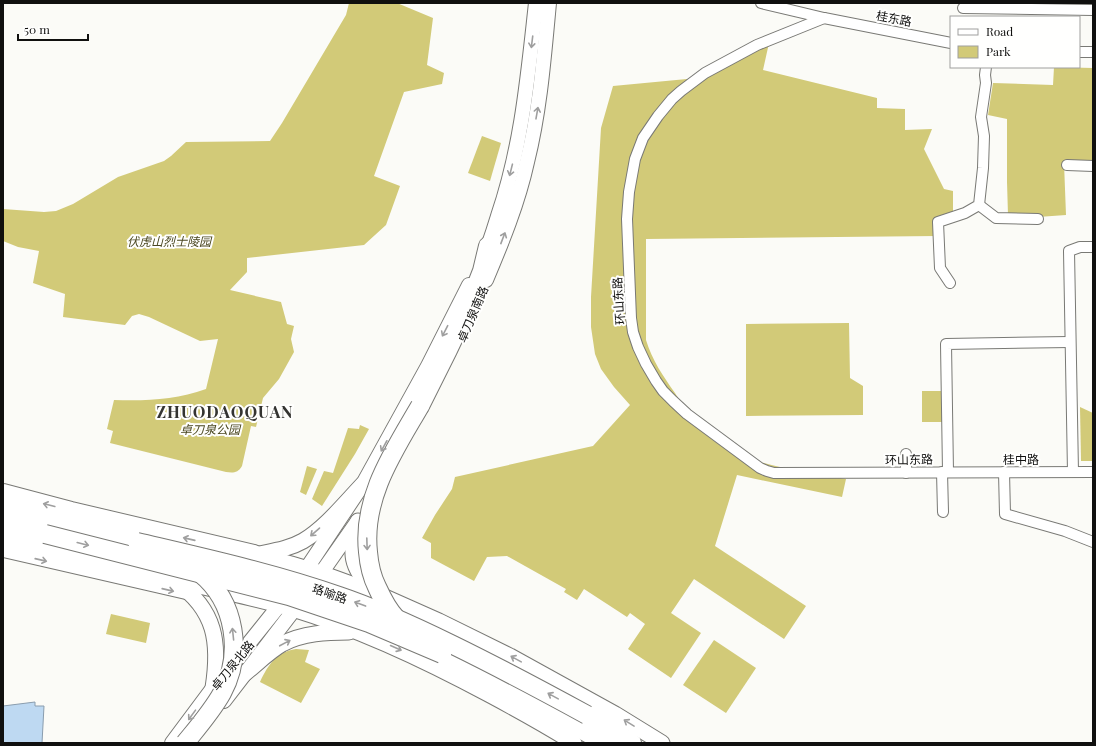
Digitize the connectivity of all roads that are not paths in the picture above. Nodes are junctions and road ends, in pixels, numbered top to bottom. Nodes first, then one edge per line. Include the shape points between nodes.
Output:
1 (536, 3) edge
2 (549, 3) edge
3 (761, 3) edge
4 (1071, 6) edge
5 (963, 9) edge
6 (1093, 10) edge
7 (824, 18) junction
8 (950, 43) edge
9 (1080, 52) edge
10 (1093, 52) edge
11 (986, 68) edge
12 (1067, 165) dead end
13 (1093, 166) edge
14 (980, 205) junction
15 (1038, 219) dead end
16 (488, 246) junction
17 (1093, 247) edge
18 (950, 283) dead end
19 (1070, 342) junction
20 (906, 454) dead end
21 (945, 472) junction
22 (1004, 472) junction
23 (1073, 472) junction
24 (1093, 472) edge
25 (906, 473) junction
26 (363, 484) junction
27 (3, 493) edge
28 (3, 510) edge
29 (943, 512) dead end
30 (358, 521) junction
31 (3, 524) edge
32 (3, 538) edge
33 (1091, 541) edge
34 (137, 542) junction
35 (220, 546) junction
36 (3, 552) edge
37 (254, 554) junction
38 (315, 571) junction
39 (172, 579) joint
40 (293, 588) joint
41 (308, 591) joint
42 (198, 592) junction
43 (376, 593) junction
44 (288, 607) junction
45 (439, 621) junction
46 (358, 632) junction
47 (442, 654) junction
48 (424, 660) junction
49 (243, 675) junction
50 (212, 688) junction
51 (580, 728) edge
52 (172, 743) edge
53 (185, 743) edge
54 (193, 743) edge
55 (605, 743) edge
56 (632, 743) edge
57 (662, 743) edge

1 -> 16 main road, 卓刀泉南路 via 518,143 507,189
30 -> 2 main road, 卓刀泉南路 via 422,416 446,370 508,227 531,146
3 - 7 street, 桂东路
4 - 5 street
4 - 6 street
7 - 8 street, 桂东路
7 - 25 street, 环山东路 via 757,45 705,73 672,99 643,138 634,165 627,209 632,325 638,347 663,392 687,414 760,468 774,472
9 - 10 street
11 - 14 street via 981,118 984,136
12 - 13 street
14 - 15 street via 996,218
14 - 18 street via 938,222 940,268
16 -> 26 main road, 卓刀泉南路 via 428,366
16 -> 47 highway, bridge via 482,271 466,312 439,370 380,478 373,496 367,529 372,576 385,604 400,622
17 - 19 street via 1080,247 1070,251
19 - 21 street via 946,344
19 - 23 street
20 - 25 street
21 - 22 street, 桂中路
21 - 25 street, 环山东路
21 - 29 street
22 - 23 street, 桂中路
22 - 33 street via 1005,514
23 - 24 street, 桂中路
26 -> 37 main road via 302,542
26 - 38 main road, 卓刀泉南路
35 -> 27 highway
28 - 34 highway, 珞喻路
30 - 38 main road, 卓刀泉南路
30 - 43 main road via 352,548 356,567 365,582
31 -> 47 highway, 珞喻路, bridge via 289,596 368,623
32 - 39 highway
51 -> 34 highway, 珞喻路, bridge via 536,686 377,610 284,578
53 -> 34 highway, bridge via 220,697 226,683 233,658 230,618 220,596 208,579 186,564 152,551
35 - 37 highway
35 - 42 main road via 225,562 223,571 215,581
36 -> 42 street
37 - 38 main road
38 - 40 main road, 卓刀泉南路
38 - 41 main road, 卓刀泉南路
38 - 43 main road
39 - 42 main road
40 - 44 main road, 卓刀泉北路
41 - 44 main road, 卓刀泉北路
42 - 44 main road
42 - 50 main road via 199,604 214,634 216,655
43 - 45 main road
44 - 46 main road
44 - 49 main road, 卓刀泉北路
44 - 50 main road, 卓刀泉北路
45 - 48 main road via 427,629 423,636 421,654
57 -> 45 main road via 530,667
46 -> 48 main road
49 -> 46 main road via 273,650 298,637
47 - 51 highway, 珞喻路
48 - 51 main road via 544,724
49 - 54 main road, 卓刀泉北路
50 -> 52 main road, 卓刀泉北路
51 - 55 highway, 珞喻路
51 - 56 highway, 珞喻路

